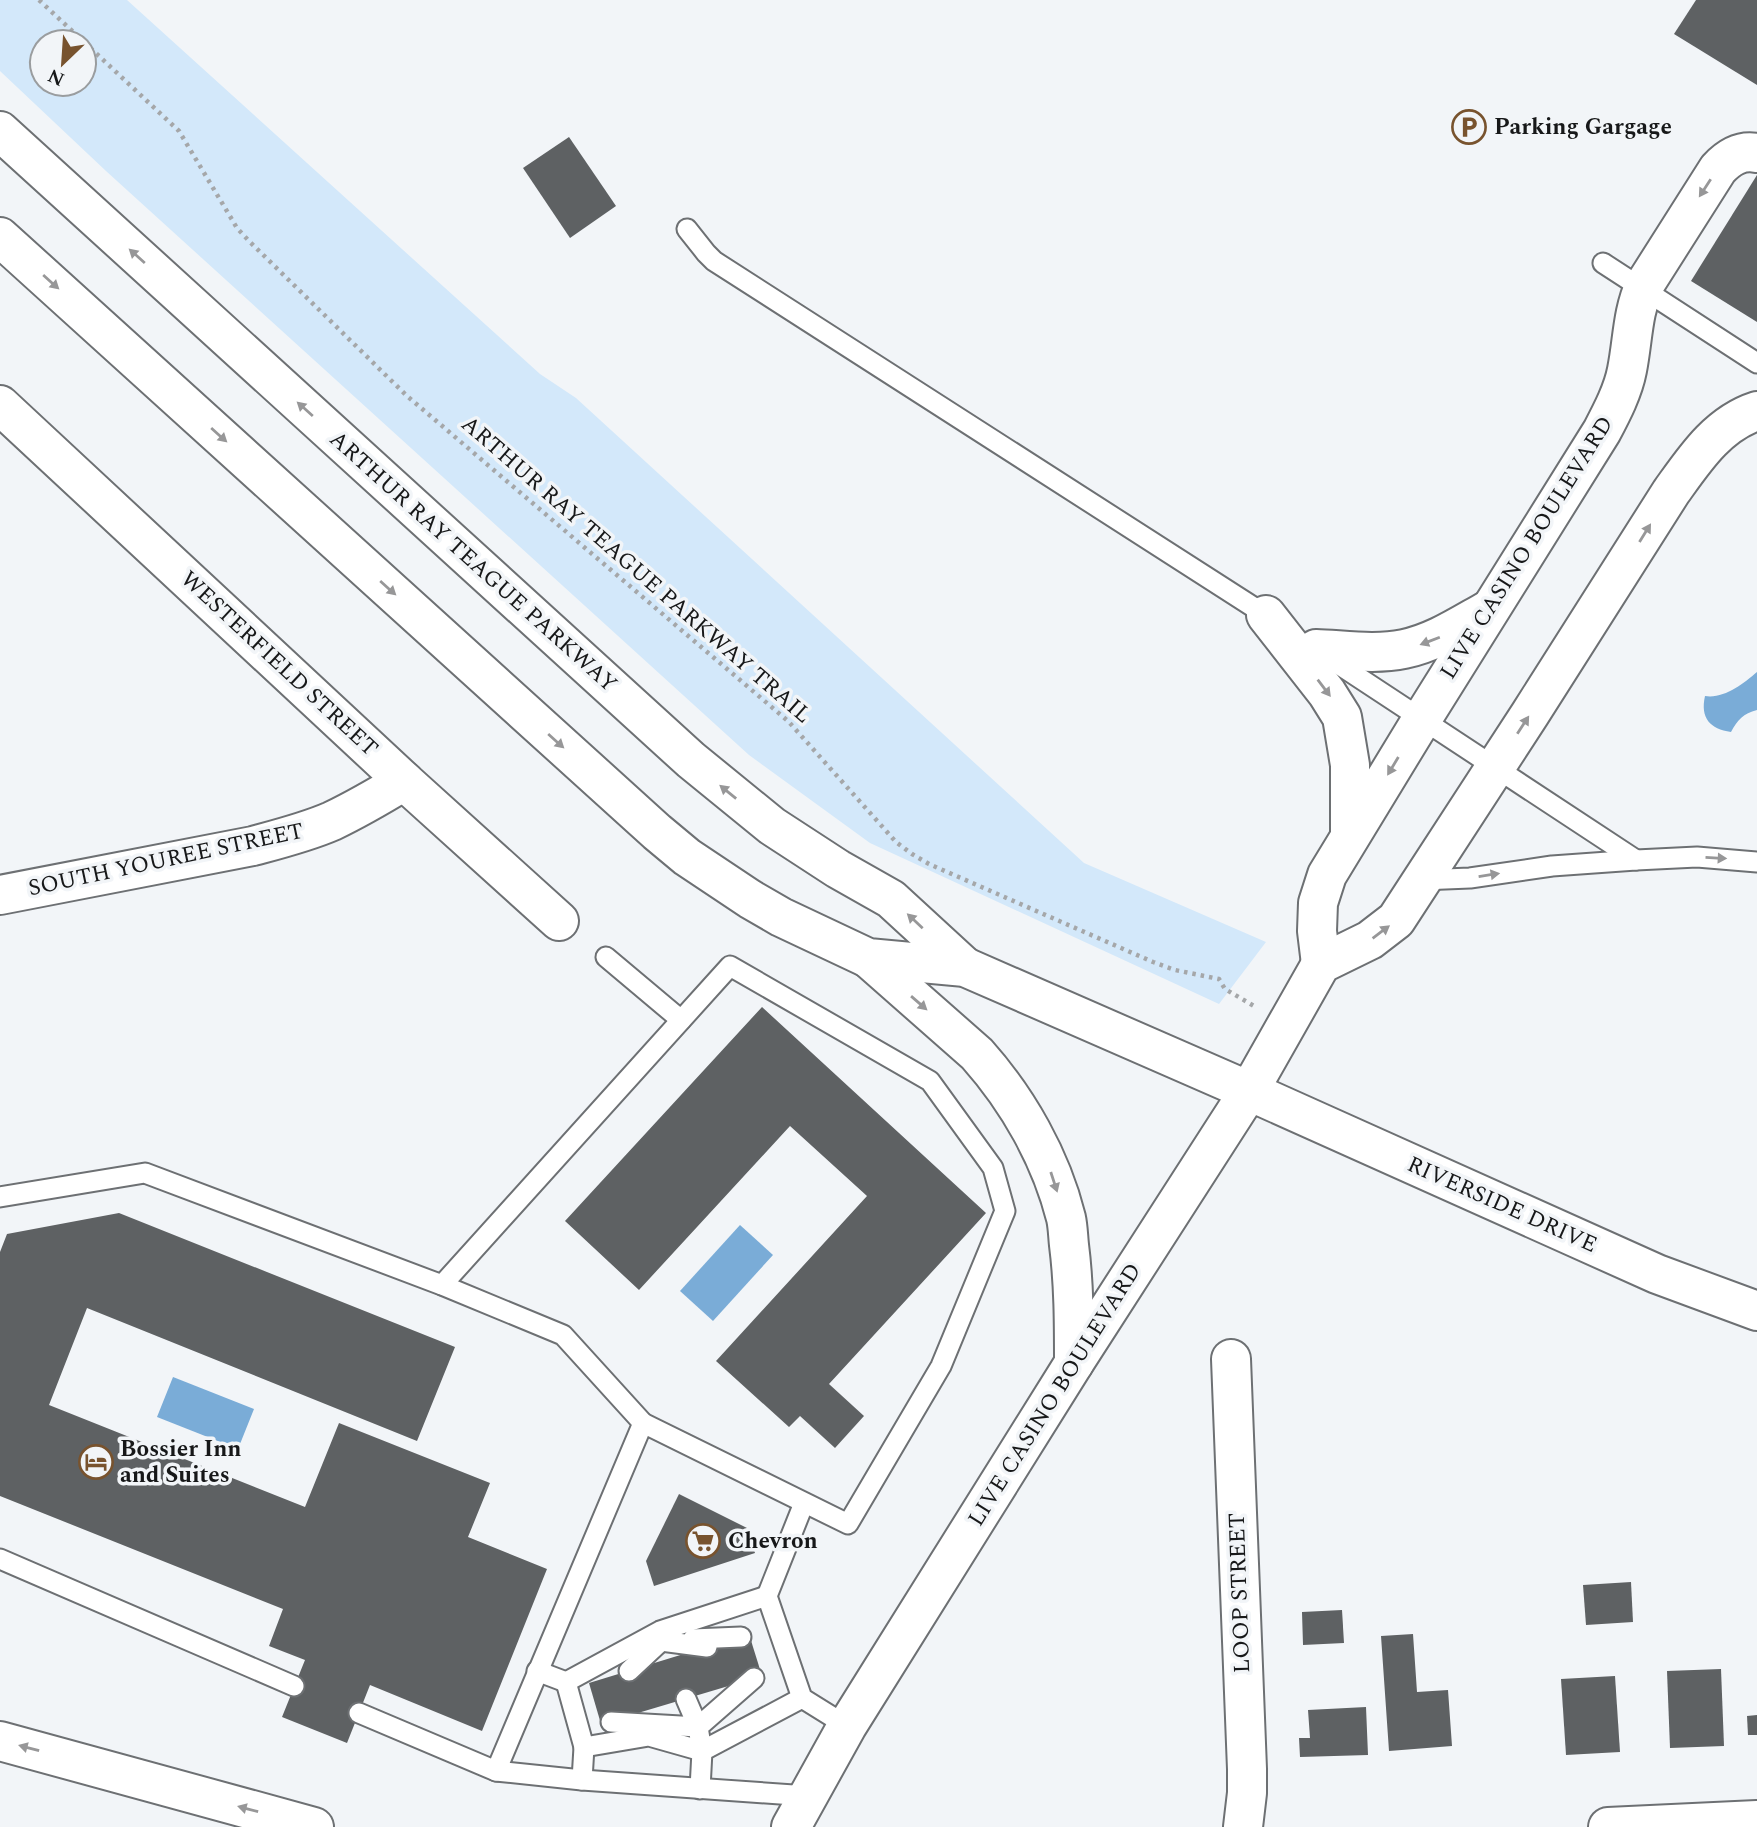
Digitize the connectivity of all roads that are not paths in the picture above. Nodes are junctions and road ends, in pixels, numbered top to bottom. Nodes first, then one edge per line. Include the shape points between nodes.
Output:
1 (0, 131) edge
2 (1757, 153) edge
3 (687, 229) dead end
4 (0, 237) edge
5 (1603, 263) dead end
6 (1643, 288) junction
7 (1757, 363) edge
8 (0, 405) edge
9 (1757, 411) edge
10 (1490, 609) junction
11 (1266, 615) junction
12 (1316, 649) junction
13 (1422, 719) junction
14 (1496, 767) junction
15 (404, 781) junction
16 (1350, 836) junction
17 (1636, 860) junction
18 (1757, 862) edge
19 (1421, 880) junction
20 (0, 895) edge
21 (559, 921) dead end
22 (606, 957) dead end
23 (868, 958) junction
24 (1321, 964) junction
25 (965, 967) junction
26 (681, 1020) junction
27 (1249, 1091) junction
28 (0, 1197) edge
29 (442, 1286) junction
30 (1757, 1311) edge
31 (1231, 1359) dead end
32 (1074, 1363) junction
33 (643, 1423) junction
34 (804, 1503) junction
35 (0, 1559) edge
36 (767, 1595) junction
37 (661, 1636) junction
38 (741, 1637) dead end
39 (707, 1647) dead end
40 (671, 1658) dead end
41 (537, 1671) junction
42 (629, 1671) dead end
43 (754, 1678) dead end
44 (598, 1680) dead end
45 (566, 1682) junction
46 (295, 1686) dead end
47 (721, 1688) dead end
48 (802, 1698) junction
49 (686, 1699) dead end
50 (359, 1713) dead end
51 (641, 1713) dead end
52 (611, 1722) dead end
53 (848, 1726) junction
54 (698, 1727) junction
55 (0, 1741) edge
56 (584, 1747) junction
57 (702, 1751) junction
58 (496, 1771) junction
59 (582, 1780) junction
60 (701, 1789) junction
61 (799, 1812) edge
62 (1757, 1819) edge
63 (314, 1827) edge
64 (1242, 1827) edge
65 (1608, 1827) edge

25 -> 1 main road, ARTHUR RAY TEAGUE PARKWAY via 891,899 772,826 699,768
2 -> 6 main road, LIVE CASINO BOULEVARD via 1743,152 1718,169
3 - 11 lane via 714,261
4 -> 23 main road, ARTHUR RAY TEAGUE PARKWAY via 687,857 781,917
5 - 6 lane
6 - 7 lane
6 - 10 main road, LIVE CASINO BOULEVARD via 1627,370 1609,417
8 - 15 main road, WESTERFIELD STREET
14 -> 9 main road via 1695,459 1722,431
10 -> 12 main road via 1431,641 1403,650
10 - 13 main road, LIVE CASINO BOULEVARD
11 - 12 lane
11 -> 16 main road via 1342,717 1350,765
12 - 13 lane
13 - 14 lane
13 -> 16 main road, LIVE CASINO BOULEVARD
14 - 17 lane
14 - 19 main road
15 - 20 main road, SOUTH YOUREE STREET via 330,822 253,846
15 - 21 main road, WESTERFIELD STREET
16 - 24 main road, LIVE CASINO BOULEVARD via 1327,875 1318,902
17 -> 18 lane via 1697,857
19 -> 17 lane
24 -> 19 main road via 1370,940 1396,920
22 - 26 lane
23 - 25 main road, ARTHUR RAY TEAGUE PARKWAY
23 -> 32 main road via 977,1054 1036,1140 1066,1220 1073,1273
24 - 27 main road, LIVE CASINO BOULEVARD
25 - 27 main road, ARTHUR RAY TEAGUE PARKWAY
26 - 29 lane
26 - 34 lane via 730,966 930,1081 993,1168 1005,1211 941,1366 848,1524
27 - 30 main road, RIVERSIDE DRIVE via 1657,1274
27 - 32 main road, LIVE CASINO BOULEVARD
28 - 29 lane via 145,1173
29 - 33 lane via 563,1335
31 - 64 main road, LOOP STREET via 1247,1769
32 - 53 main road, LIVE CASINO BOULEVARD
33 - 34 lane
33 - 41 lane
34 - 36 lane
35 - 46 lane
36 - 37 lane
36 - 48 lane
37 - 38 lane
37 - 39 lane
37 - 40 lane
37 - 42 lane
37 - 44 lane
37 - 45 lane
41 - 45 lane
41 - 58 lane
43 - 54 lane
45 - 56 lane
47 - 54 lane
48 - 53 lane
48 - 57 lane
49 - 54 lane
50 - 58 lane
51 - 54 lane
52 - 54 lane
53 - 61 main road, LIVE CASINO BOULEVARD
54 - 57 lane
63 -> 55 main road
56 - 57 lane via 649,1736
56 - 59 lane
57 - 60 lane
58 - 59 lane
59 - 60 lane
60 - 61 lane
62 - 65 main road

